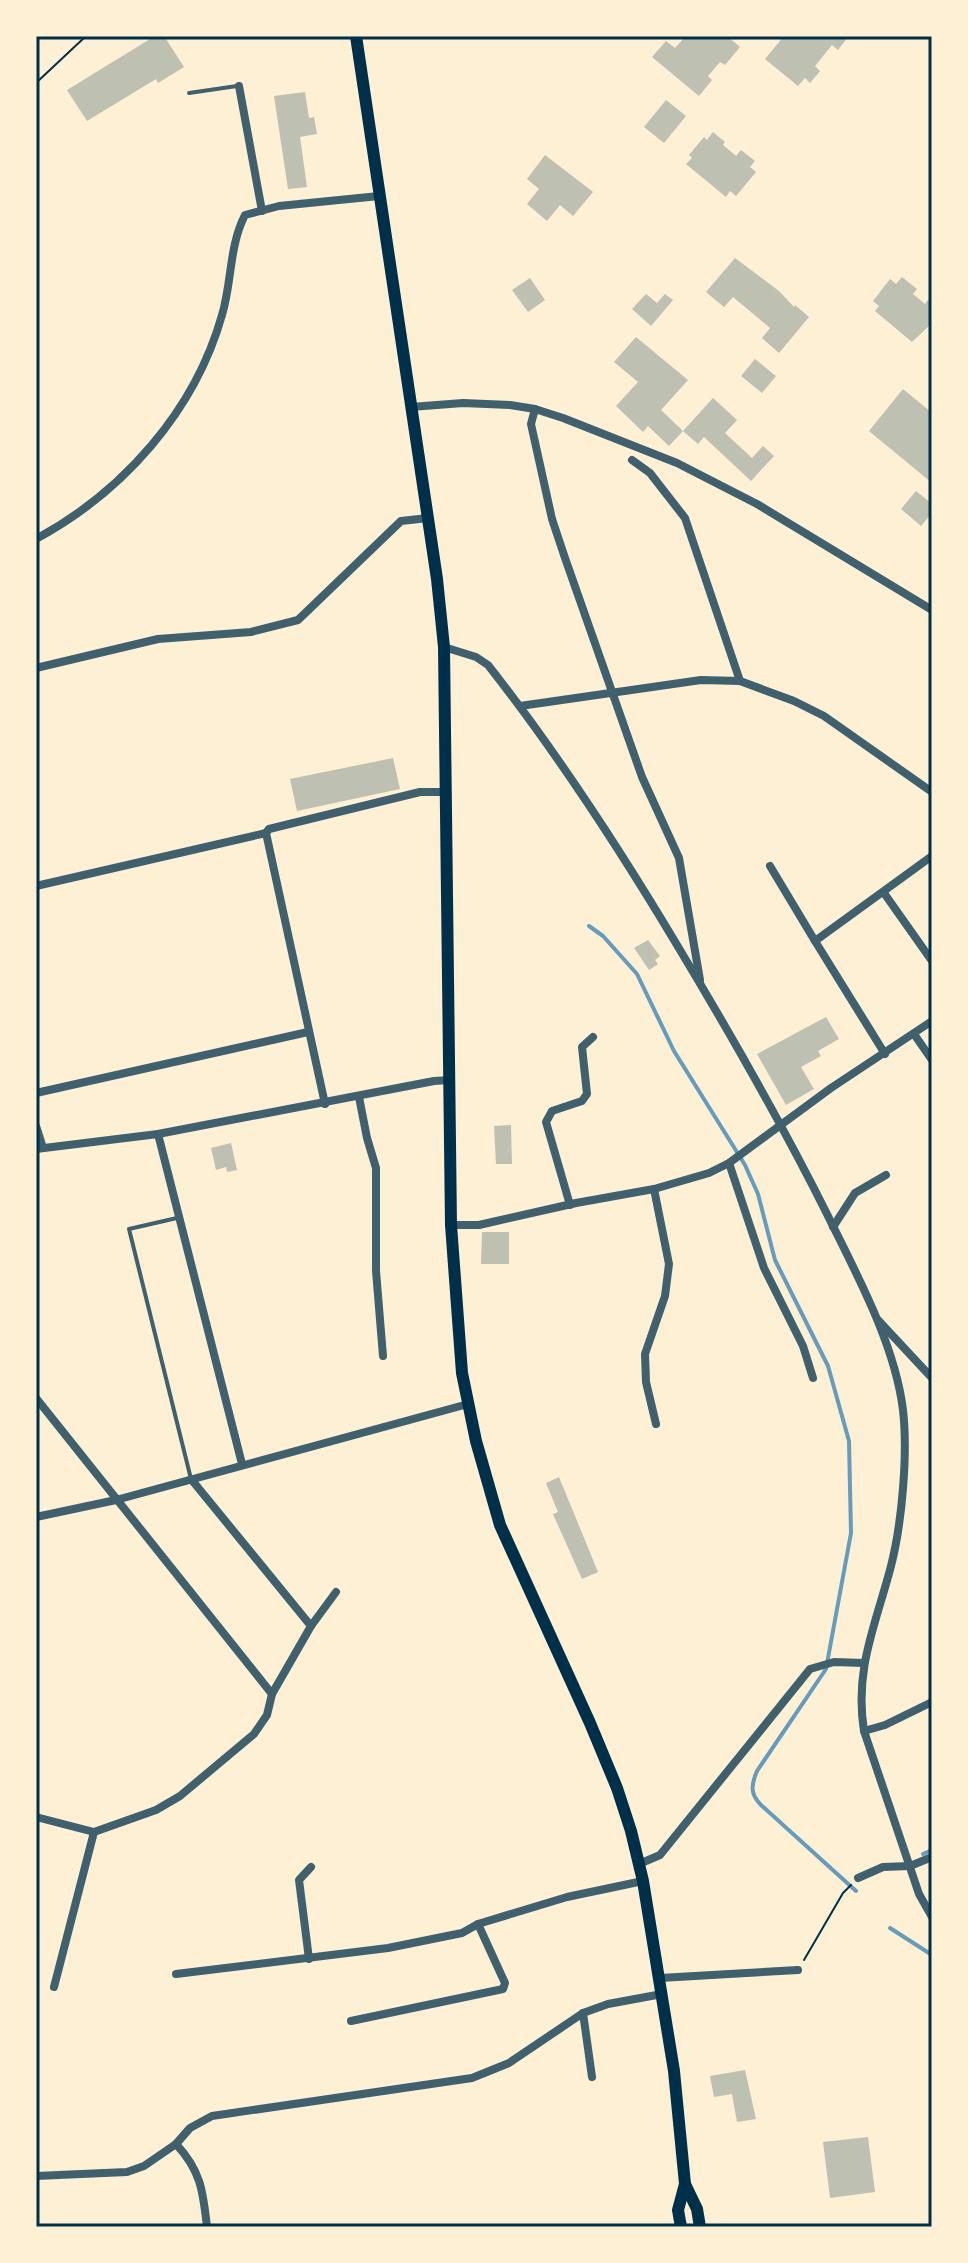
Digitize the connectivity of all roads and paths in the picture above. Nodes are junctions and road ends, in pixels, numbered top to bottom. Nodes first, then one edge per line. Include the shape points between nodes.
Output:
1 (86, 36) edge
2 (356, 36) edge
3 (36, 83) edge
4 (239, 86) joint
5 (189, 93) dead end
6 (379, 196) junction
7 (262, 211) junction
8 (411, 407) junction
9 (535, 409) junction
10 (632, 460) dead end
11 (428, 518) junction
12 (36, 539) edge
13 (932, 610) edge
14 (444, 647) junction
15 (36, 668) edge
16 (740, 681) junction
17 (611, 695) junction
18 (520, 706) junction
19 (447, 792) junction
20 (932, 792) edge
21 (266, 833) junction
22 (932, 856) edge
23 (770, 866) dead end
24 (36, 886) edge
25 (884, 893) junction
26 (815, 941) junction
27 (932, 961) edge
28 (701, 984) junction
29 (932, 1021) edge
30 (308, 1032) junction
31 (914, 1034) junction
32 (593, 1037) dead end
33 (885, 1054) junction
34 (932, 1060) edge
35 (449, 1080) junction
36 (36, 1093) edge
37 (359, 1097) junction
38 (325, 1104) junction
39 (782, 1125) junction
40 (36, 1126) edge
41 (158, 1134) junction
42 (40, 1148) edge
43 (731, 1162) junction
44 (886, 1175) dead end
45 (654, 1189) junction
46 (573, 1204) junction
47 (180, 1217) junction
48 (451, 1225) junction
49 (833, 1227) junction
50 (876, 1318) junction
51 (383, 1356) dead end
52 (813, 1378) dead end
53 (932, 1378) edge
54 (36, 1398) edge
55 (468, 1404) junction
56 (656, 1424) dead end
57 (242, 1464) junction
58 (191, 1479) junction
59 (116, 1500) junction
60 (36, 1517) edge
61 (336, 1592) dead end
62 (311, 1626) junction
63 (864, 1663) junction
64 (272, 1694) junction
65 (932, 1702) edge
66 (864, 1731) junction
67 (36, 1817) edge
68 (94, 1832) junction
69 (932, 1857) edge
70 (639, 1864) junction
71 (910, 1866) junction
72 (311, 1867) dead end
73 (643, 1881) junction
74 (855, 1881) joint
75 (932, 1917) edge
76 (478, 1924) junction
77 (309, 1959) junction
78 (798, 1970) joint
79 (176, 1974) dead end
80 (660, 1978) junction
81 (54, 1987) dead end
82 (662, 1994) junction
83 (583, 2013) junction
84 (351, 2021) dead end
85 (592, 2077) dead end
86 (176, 2144) junction
87 (36, 2176) edge
88 (685, 2184) junction
89 (207, 2227) edge
90 (681, 2227) edge
91 (700, 2227) edge

1 - 3 path
2 - 6 main road
4 - 5 lane
4 - 7 street
6 - 7 street
6 - 8 main road
7 - 12 street via 245,215 237,232 224,310 180,409 94,503
8 - 9 street via 463,403
8 - 11 main road
9 - 13 street via 677,463 757,504
9 - 17 street via 531,424 552,519
10 - 16 street via 650,473 685,518
11 - 14 main road
11 - 15 street via 401,521 300,617 251,632 158,639
14 - 18 street via 488,665
14 - 19 main road
16 - 17 street via 701,680
16 - 20 street via 824,716
17 - 18 street
17 - 28 street via 679,858
18 - 28 street via 594,811
19 - 21 street via 420,792
19 - 35 main road
21 - 24 street
21 - 30 street
22 - 25 street
23 - 26 street
25 - 26 street
25 - 27 street
26 - 33 street
28 - 39 street
29 - 31 street
30 - 36 street
30 - 38 street
31 - 33 street
31 - 34 street
32 - 46 street via 582,1047 587,1094 550,1113 546,1126
33 - 39 street
35 - 37 street
35 - 48 main road
37 - 38 street
37 - 51 street via 376,1168
38 - 41 street
39 - 43 street
39 - 49 street
40 - 42 street
41 - 42 street
41 - 47 street
43 - 45 street via 693,1180
43 - 52 street via 764,1268
44 - 49 street via 855,1193
45 - 46 street
45 - 56 street via 669,1264 665,1296 645,1354
46 - 48 street via 479,1225
47 - 57 street
47 - 58 lane via 129,1229
48 - 55 main road
49 - 50 street
50 - 53 street
50 - 63 street via 903,1410 903,1451 898,1533
54 - 59 street
55 - 57 street
55 - 70 main road via 513,1557 617,1788
57 - 58 street
58 - 59 street
58 - 62 street
59 - 60 street
59 - 64 street
61 - 62 street
62 - 64 street
63 - 66 street
63 - 70 street via 834,1662 810,1669 660,1855
64 - 68 street via 267,1715 254,1734 180,1796
65 - 66 street
66 - 71 street
67 - 68 street
68 - 81 street
69 - 71 street
70 - 73 main road
71 - 74 street via 883,1867
71 - 75 street
72 - 77 street via 299,1880
73 - 76 street
73 - 80 main road
74 - 78 path
76 - 77 street via 462,1933
76 - 84 street via 505,1983 503,1989
77 - 79 street
78 - 80 street
80 - 82 main road
82 - 83 street
82 - 88 main road
83 - 85 street
83 - 86 street via 509,2063 472,2078 212,2116 190,2128
86 - 87 street via 127,2172
86 - 89 street via 202,2185
88 - 90 main road via 678,2210
88 - 91 main road

